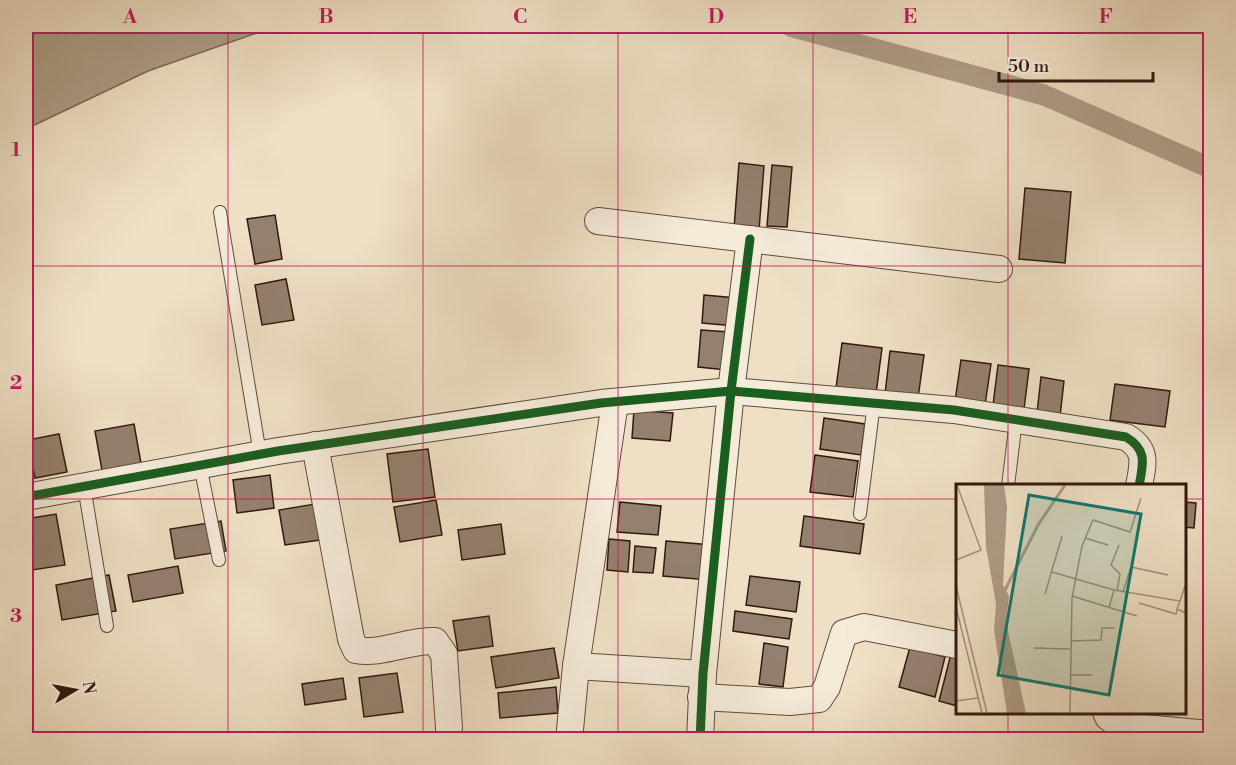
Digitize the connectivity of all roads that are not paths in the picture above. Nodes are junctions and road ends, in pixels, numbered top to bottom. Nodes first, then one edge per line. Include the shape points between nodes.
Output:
1 (220, 212) dead end
2 (598, 220) dead end
3 (750, 239) junction
4 (999, 269) dead end
5 (732, 391) junction
6 (615, 402) junction
7 (874, 403) junction
8 (1016, 420) junction
9 (315, 446) junction
10 (260, 454) junction
11 (200, 465) junction
12 (1008, 484) edge
13 (1139, 484) edge
14 (84, 486) junction
15 (26, 497) edge
16 (860, 514) dead end
17 (219, 560) dead end
18 (107, 626) dead end
19 (956, 645) edge
20 (576, 666) junction
21 (702, 686) junction
22 (1107, 714) edge
23 (449, 728) dead end
24 (1210, 734) edge
25 (569, 740) edge
26 (700, 740) edge

1 - 10 lane
2 - 3 street
3 - 4 street
3 - 5 street
5 - 6 street
5 - 7 street
5 - 21 street
6 - 9 street
6 - 20 street
7 - 8 street
7 - 16 lane
8 - 12 lane
8 - 13 street via 1126,437 1142,453
9 - 10 street
9 - 23 street via 356,650 366,652 420,640 435,641 444,654
10 - 11 street
11 - 14 street
11 - 17 lane
14 - 15 street
14 - 18 lane
19 - 21 street via 864,627 844,633 827,687 819,699 790,702
20 - 21 street
20 - 25 street
21 - 26 street
22 - 24 street via 1121,726

